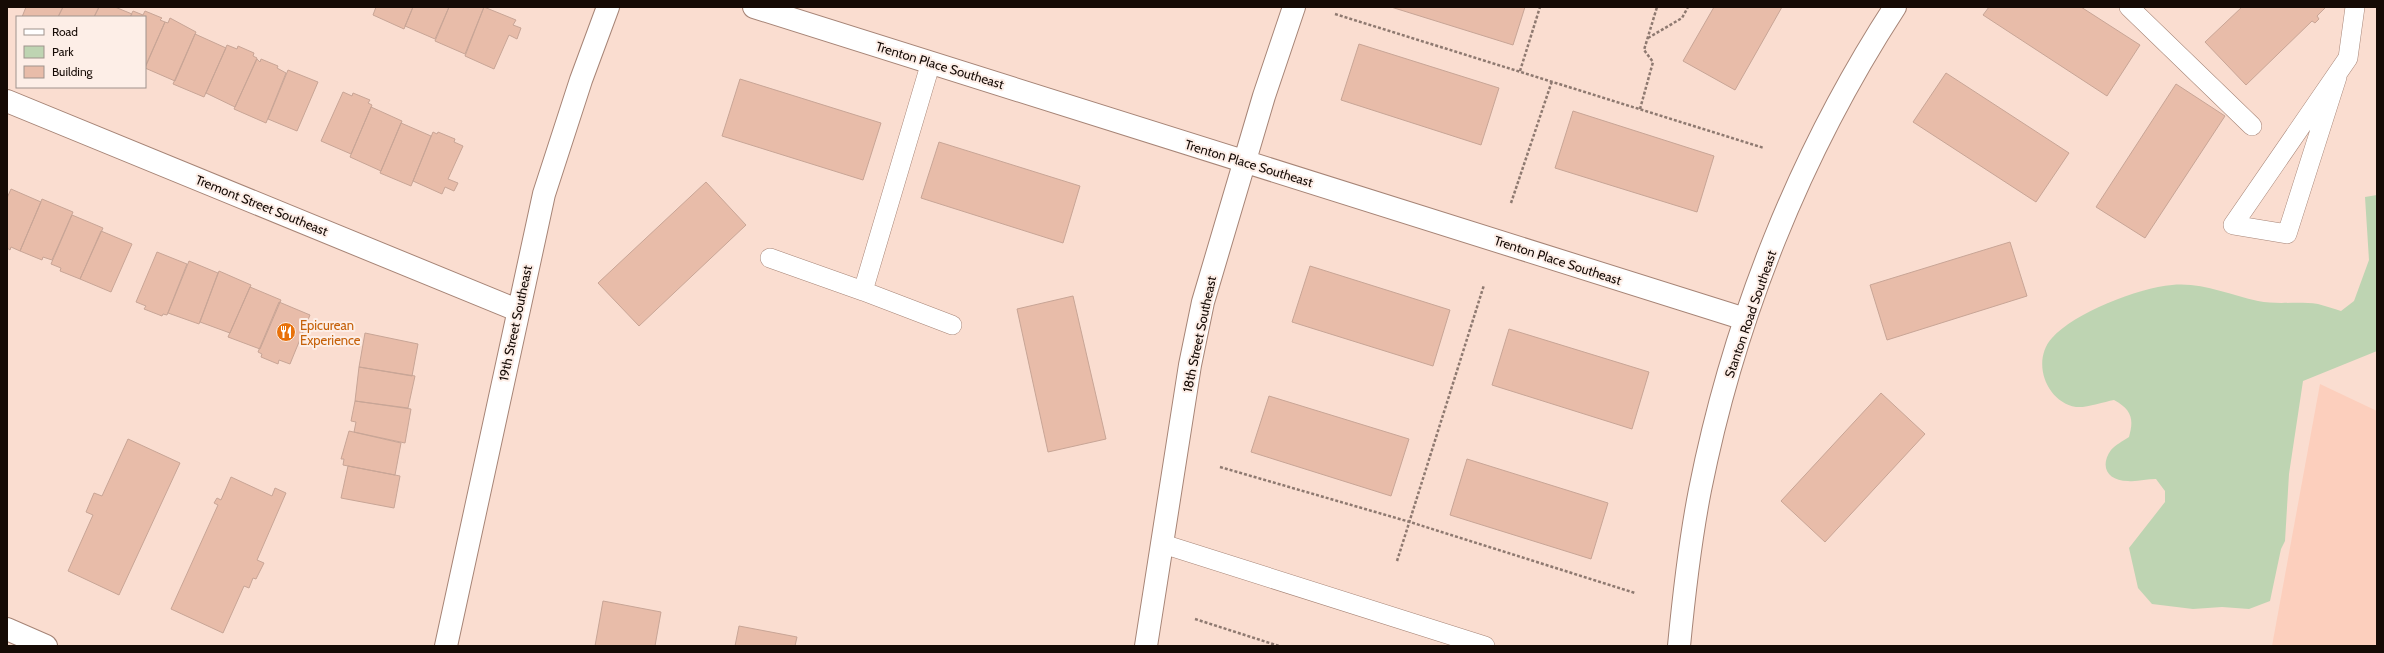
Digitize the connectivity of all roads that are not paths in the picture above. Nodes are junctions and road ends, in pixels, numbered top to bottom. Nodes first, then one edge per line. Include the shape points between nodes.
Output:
1 (608, 7) edge
2 (754, 7) edge
3 (1294, 7) edge
4 (1895, 7) edge
5 (2129, 7) edge
6 (2355, 7) edge
7 (931, 62) junction
8 (2337, 77) junction
9 (7, 101) edge
10 (2252, 126) dead end
11 (1244, 161) junction
12 (770, 258) dead end
13 (863, 291) junction
14 (517, 310) junction
15 (1745, 319) junction
16 (952, 325) dead end
17 (1163, 544) junction
18 (7, 629) edge
19 (46, 646) edge
20 (446, 646) edge
21 (1146, 646) edge
22 (1485, 646) edge
23 (1679, 646) edge

1 - 14 street, 19th Street Southeast via 558,148 532,241
2 - 7 street, Trenton Place Southeast
3 - 11 street, 18th Street Southeast
4 - 15 street, Stanton Road Southeast via 1849,84 1818,144 1786,213
5 - 10 lane
6 - 8 lane via 2348,58
7 - 11 street, Trenton Place Southeast
7 - 13 lane
8 - 8 lane via 2286,147 2233,225 2287,234
9 - 14 street, Tremont Street Southeast
11 - 15 street, Trenton Place Southeast
11 - 17 street, 18th Street Southeast via 1203,302 1190,365
12 - 13 lane
13 - 16 lane
14 - 20 street, 19th Street Southeast
15 - 23 street, Stanton Road Southeast via 1717,416 1700,490
17 - 21 street, 18th Street Southeast
17 - 22 lane
18 - 19 street

